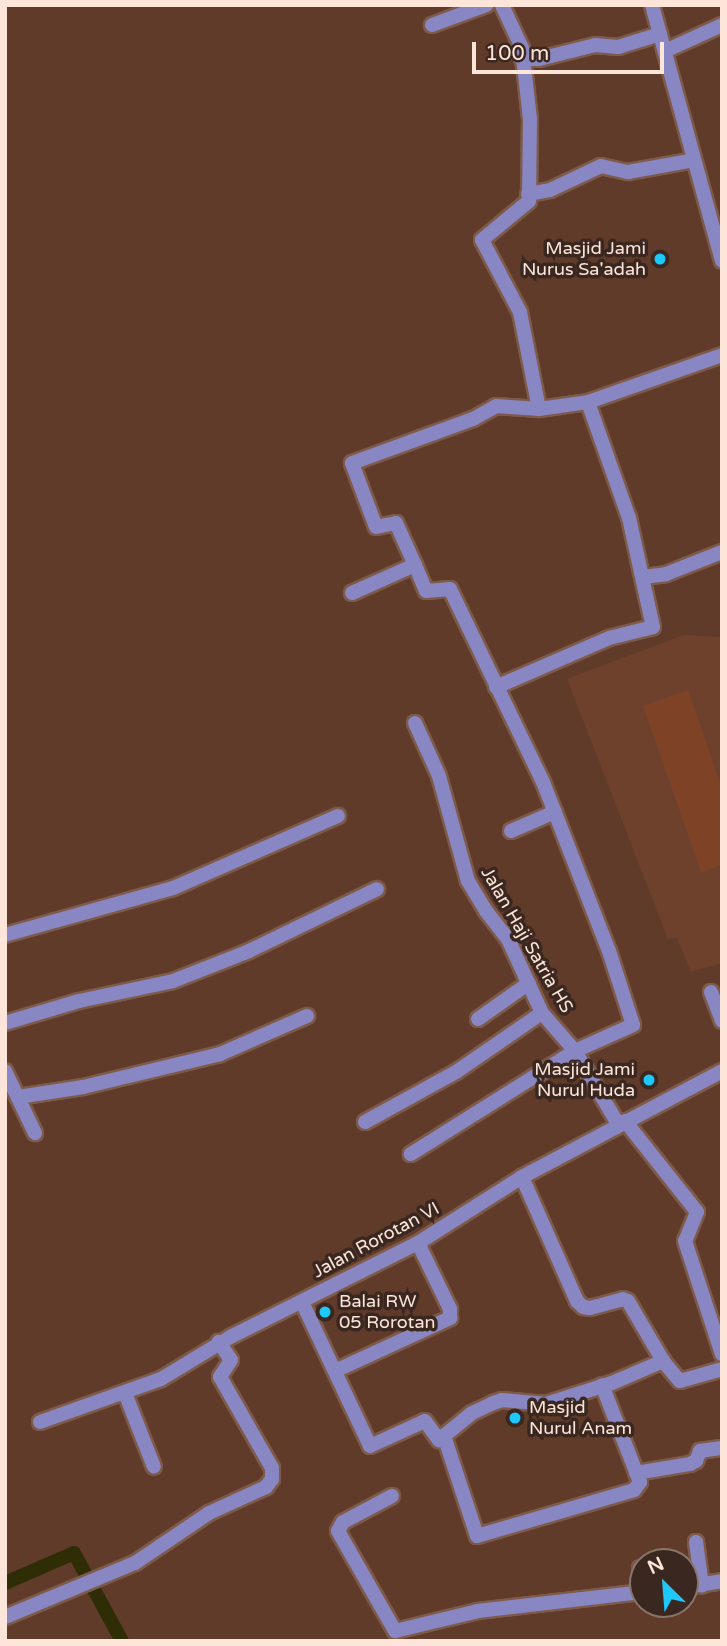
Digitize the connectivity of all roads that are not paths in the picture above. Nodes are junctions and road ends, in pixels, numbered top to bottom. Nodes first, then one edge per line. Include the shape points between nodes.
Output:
1 (486, 5) edge
2 (502, 5) edge
3 (652, 5) edge
4 (432, 25) dead end
5 (719, 27) edge
6 (660, 34) junction
7 (665, 51) junction
8 (522, 59) junction
9 (694, 160) junction
10 (528, 198) junction
11 (717, 227) edge
12 (722, 261) edge
13 (722, 355) edge
14 (588, 402) junction
15 (539, 409) junction
16 (722, 552) edge
17 (415, 565) junction
18 (643, 577) junction
19 (352, 593) dead end
20 (496, 687) junction
21 (415, 723) dead end
22 (555, 812) junction
23 (338, 816) dead end
24 (511, 831) dead end
25 (377, 889) dead end
26 (5, 935) edge
27 (529, 983) junction
28 (710, 992) dead end
29 (542, 1013) junction
30 (307, 1016) dead end
31 (478, 1020) dead end
32 (722, 1021) edge
33 (5, 1023) edge
34 (575, 1051) junction
35 (5, 1071) edge
36 (722, 1071) edge
37 (18, 1097) junction
38 (365, 1122) dead end
39 (622, 1123) junction
40 (35, 1133) dead end
41 (411, 1154) dead end
42 (522, 1177) junction
43 (418, 1243) junction
44 (302, 1302) junction
45 (219, 1342) junction
46 (722, 1354) edge
47 (663, 1362) junction
48 (722, 1369) edge
49 (335, 1371) junction
50 (602, 1385) junction
51 (125, 1393) junction
52 (40, 1422) dead end
53 (444, 1436) junction
54 (722, 1448) edge
55 (154, 1467) dead end
56 (636, 1473) junction
57 (392, 1496) dead end
58 (696, 1542) dead end
59 (722, 1581) edge
60 (699, 1586) edge
61 (702, 1586) junction
62 (629, 1594) edge
63 (5, 1616) edge

1 - 4 street
2 - 8 street via 522,48
3 - 6 street
5 - 7 street
6 - 7 street
6 - 8 street via 618,47 595,45
7 - 9 street
8 - 10 street via 530,120
9 - 10 street via 628,172 601,166
9 - 11 street
10 - 15 street via 482,240 520,312
11 - 12 street
13 - 14 street
14 - 15 street
14 - 18 street via 629,518
15 - 17 street via 495,405 473,419 351,463 376,527 396,523
16 - 18 street
17 - 19 street
17 - 20 street via 426,591 450,589
18 - 20 street via 651,629 609,638
20 - 22 street
21 - 27 street, Jalan Haji Satria HS via 439,775 468,881 508,939
22 - 24 street
22 - 34 street via 633,1025
23 - 26 street via 173,888
25 - 33 street via 249,951 173,981
27 - 29 street, Jalan Haji Satria HS
27 - 31 street
28 - 32 street
29 - 34 street, Jalan Haji Satria HS
29 - 38 street via 456,1072
30 - 37 street via 220,1054 83,1087
34 - 39 street, Jalan Haji Satria HS
34 - 41 street
35 - 37 street
36 - 39 street, Jalan Rorotan VI
37 - 40 street
39 - 42 street, Jalan Rorotan VI
39 - 46 street, Jalan Haji Satria HS via 697,1212 685,1241
42 - 43 street, Jalan Rorotan VI
42 - 47 street via 577,1301 590,1308 623,1298 628,1301
43 - 44 street, Jalan Rorotan VI
43 - 49 street via 450,1309 450,1318
44 - 45 street, Jalan Rorotan VI
44 - 49 street
45 - 51 street, Jalan Rorotan VI via 161,1379
45 - 63 street via 231,1360 220,1377 272,1468 266,1488 209,1513 135,1563
47 - 48 street via 680,1381
47 - 50 street
49 - 53 street via 368,1445 425,1422 436,1440
50 - 53 street via 546,1404 502,1400 472,1413
50 - 56 street
51 - 52 street, Jalan Rorotan VI
51 - 55 street
53 - 56 street via 478,1536 634,1490 640,1482
54 - 56 street via 700,1451 690,1464
57 - 62 street via 343,1521 338,1531 395,1631 478,1611
58 - 61 street
59 - 61 street
60 - 61 street

